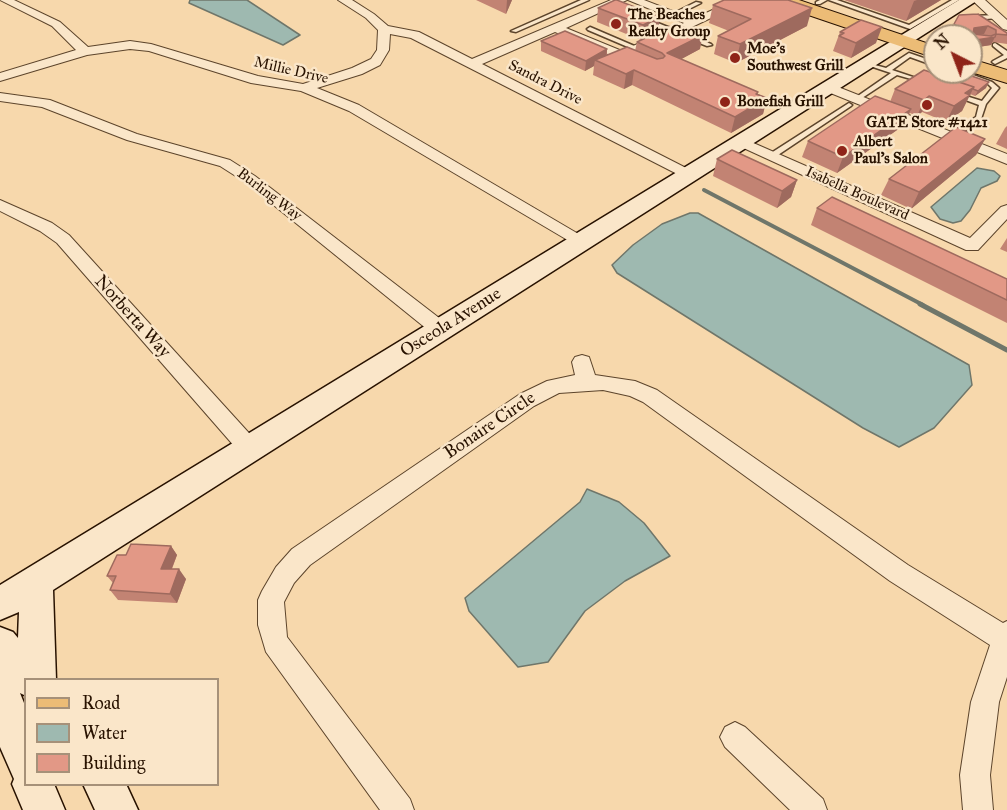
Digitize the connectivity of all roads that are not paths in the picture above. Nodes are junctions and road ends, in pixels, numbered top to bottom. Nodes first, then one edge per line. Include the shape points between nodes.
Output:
1 (5, 0) edge
2 (344, 0) edge
3 (586, 0) edge
4 (591, 0) edge
5 (621, 0) edge
6 (782, 0) edge
7 (966, 0) edge
8 (640, 1) edge
9 (742, 1) edge
10 (821, 1) edge
11 (698, 3) dead end
12 (607, 6) junction
13 (673, 15) junction
14 (636, 16) edge
15 (997, 17) junction
16 (972, 18) edge
17 (694, 23) junction
18 (1007, 26) edge
19 (384, 29) junction
20 (590, 29) dead end
21 (514, 31) dead end
22 (675, 31) junction
23 (919, 33) edge
24 (561, 34) junction
25 (709, 45) dead end
26 (85, 51) junction
27 (625, 57) junction
28 (923, 59) edge
29 (1003, 60) edge
30 (472, 64) junction
31 (877, 66) junction
32 (983, 66) edge
33 (896, 73) junction
34 (0, 77) edge
35 (983, 80) edge
36 (923, 81) edge
37 (828, 87) junction
38 (304, 88) junction
39 (948, 92) edge
40 (0, 97) edge
41 (853, 102) junction
42 (983, 104) junction
43 (952, 137) junction
44 (742, 142) junction
45 (772, 155) junction
46 (1007, 159) edge
47 (687, 174) junction
48 (0, 205) edge
49 (1007, 210) edge
50 (581, 243) junction
51 (440, 329) junction
52 (250, 448) junction
53 (36, 582) junction
54 (0, 604) edge
55 (1006, 636) edge
56 (0, 645) edge
57 (33, 678) edge
58 (35, 678) edge
59 (0, 690) edge
60 (735, 737) dead end
61 (24, 758) edge
62 (34, 786) edge
63 (104, 786) edge
64 (44, 810) edge
65 (117, 810) edge
66 (399, 810) edge
67 (812, 810) edge
68 (978, 810) edge

1 - 26 street via 56,24
2 - 19 street, Sandra Drive
3 - 21 lane
4 - 12 street
5 - 12 street
6 - 23 main road
7 - 15 street
7 - 23 street, Osceola Avenue
8 - 13 street
9 - 17 street
10 - 23 main road
11 - 13 lane
12 - 24 street
13 - 17 street
14 - 22 lane
15 - 16 lane
15 - 18 street
17 - 22 street
19 - 30 street, Sandra Drive via 415,35
19 - 38 street via 383,50 376,62
20 - 27 lane
22 - 25 lane
22 - 27 street
23 - 31 street, Osceola Avenue
24 - 27 street
24 - 30 street
26 - 34 street, Millie Drive
26 - 38 street, Millie Drive via 140,46 240,76
28 - 31 lane via 909,55
29 - 32 main road
30 - 47 street, Sandra Drive
31 - 33 lane
31 - 37 street, Osceola Avenue
33 - 36 lane
33 - 41 lane
35 - 42 lane via 996,88
37 - 41 street
37 - 44 street, Osceola Avenue
38 - 50 street, Millie Drive via 354,108
39 - 42 lane
40 - 51 street, Burling Way via 45,103 132,137 225,163 250,178
41 - 43 street
41 - 45 lane
42 - 43 lane via 979,118
43 - 46 street
44 - 45 street, Isabella Boulevard
44 - 47 street, Osceola Avenue
45 - 49 street, Isabella Boulevard via 972,246
47 - 50 street, Osceola Avenue
48 - 52 street, Norberta Way via 63,239
50 - 51 street, Osceola Avenue
51 - 52 street, Osceola Avenue
52 - 53 street, Osceola Avenue
53 - 54 street, Osceola Avenue
53 - 58 street
55 - 66 street, Bonaire Circle via 907,578 650,396 584,372 527,400 301,557 271,600 275,643
55 - 68 street via 985,702 975,775
56 - 57 street
59 - 61 street
60 - 67 street
62 - 64 street
63 - 65 street

